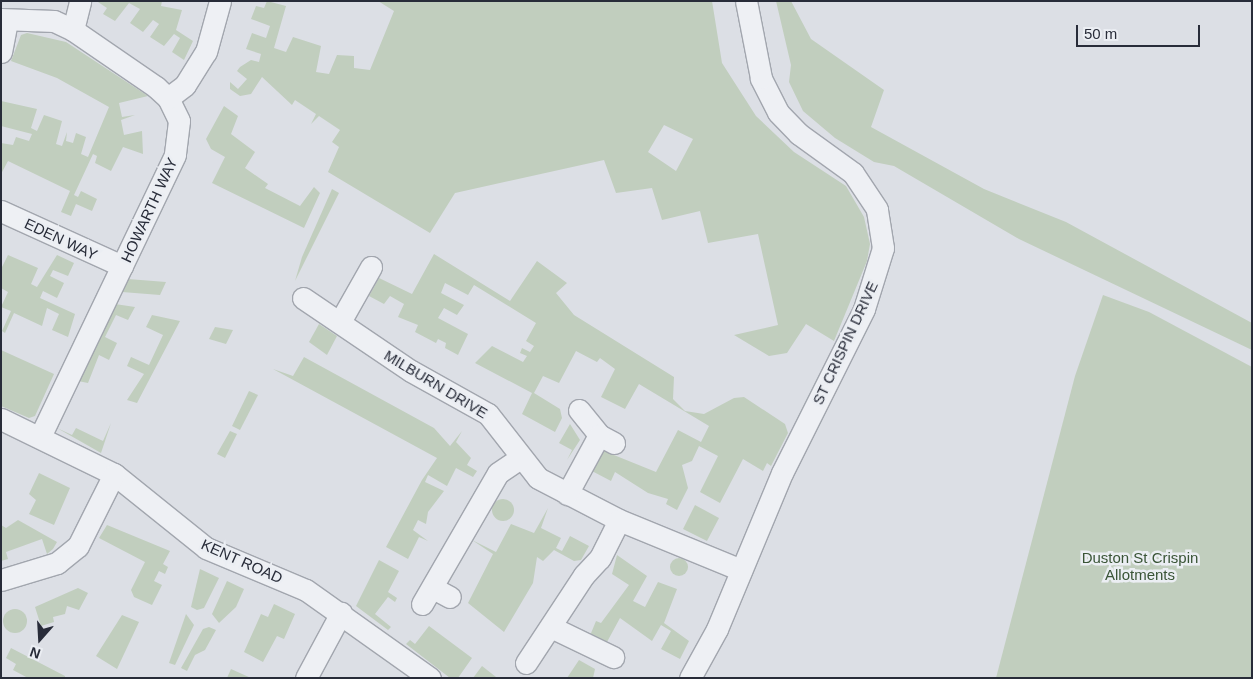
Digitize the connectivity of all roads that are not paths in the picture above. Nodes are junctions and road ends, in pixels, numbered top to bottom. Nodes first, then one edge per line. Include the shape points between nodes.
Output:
1 (80, 1) edge
2 (220, 1) edge
3 (746, 1) edge
4 (4, 20) edge
5 (73, 30) junction
6 (1, 52) edge
7 (168, 98) junction
8 (1, 211) edge
9 (122, 266) junction
10 (371, 268) dead end
11 (303, 298) dead end
12 (341, 320) junction
13 (578, 410) dead end
14 (1, 419) edge
15 (40, 437) junction
16 (519, 459) junction
17 (114, 474) junction
18 (566, 494) junction
19 (619, 520) junction
20 (741, 570) junction
21 (1, 580) edge
22 (435, 596) dead end
23 (341, 613) junction
24 (553, 628) junction
25 (613, 657) dead end
26 (526, 663) dead end
27 (306, 678) edge
28 (430, 678) edge
29 (690, 678) edge

1 - 5 street
2 - 7 street via 206,52 185,85
3 - 20 street, ST CRISPIN DRIVE via 761,78 778,112 799,134 853,173 876,209 883,248 864,309 782,473
4 - 5 street, HOWARTH WAY via 54,21
4 - 6 street
5 - 7 street, HOWARTH WAY
7 - 9 street, HOWARTH WAY via 179,121 175,156
8 - 9 street, EDEN WAY
9 - 15 street, HOWARTH WAY
10 - 12 street
11 - 12 street, MILBURN DRIVE
12 - 16 street, MILBURN DRIVE via 411,371 488,414 501,426
13 - 18 street via 606,439
14 - 15 street, KENT ROAD
15 - 17 street, KENT ROAD
16 - 18 street, MILBURN DRIVE via 538,478
16 - 22 street via 498,473
17 - 21 street via 78,546 57,563
17 - 23 street, KENT ROAD via 206,548 299,586
18 - 19 street, MILBURN DRIVE
19 - 20 street, MILBURN DRIVE
19 - 24 street
20 - 29 street, ST CRISPIN DRIVE via 717,629
23 - 27 street
23 - 28 street, KENT ROAD
24 - 25 street
24 - 26 street

